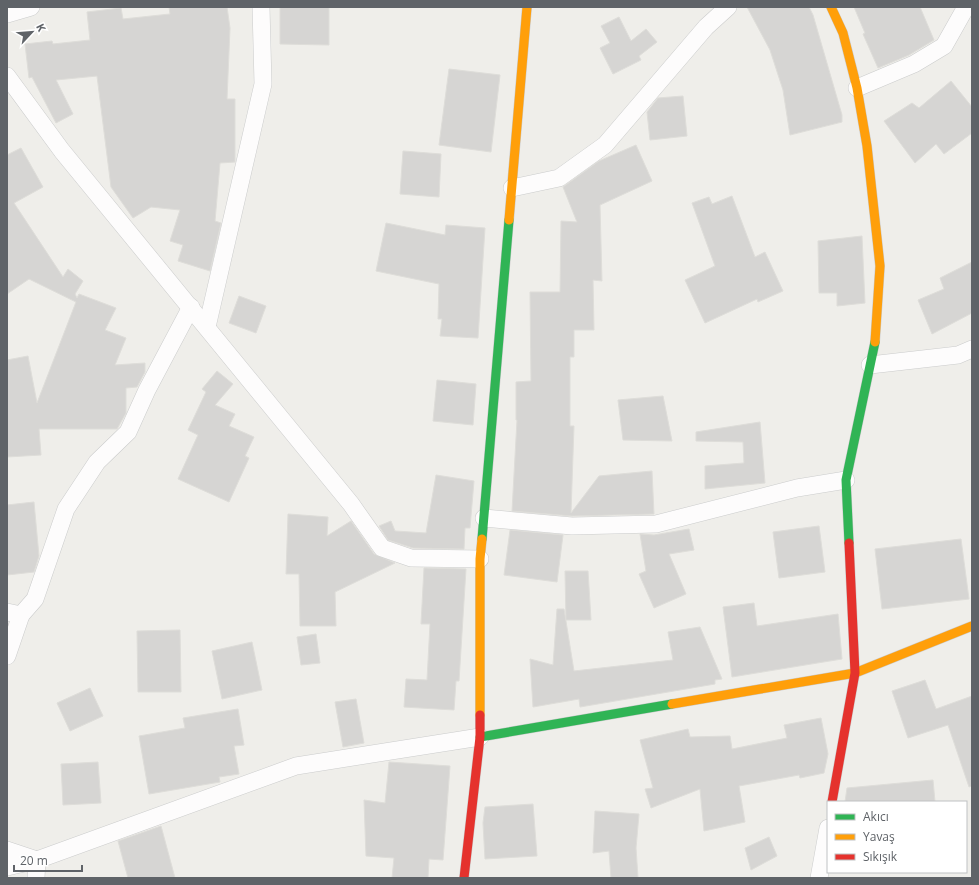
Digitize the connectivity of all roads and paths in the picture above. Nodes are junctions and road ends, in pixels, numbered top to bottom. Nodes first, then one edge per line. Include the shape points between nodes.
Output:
1 (31, 7) edge
2 (261, 7) edge
3 (527, 7) edge
4 (728, 7) edge
5 (831, 7) edge
6 (966, 7) edge
7 (7, 14) edge
8 (7, 76) edge
9 (857, 88) junction
10 (512, 188) junction
11 (191, 307) junction
12 (207, 327) junction
13 (972, 349) edge
14 (870, 365) junction
15 (846, 480) junction
16 (484, 518) junction
17 (480, 559) junction
18 (14, 613) edge
19 (972, 626) edge
20 (7, 656) edge
21 (854, 673) junction
22 (480, 737) junction
23 (832, 801) edge
24 (827, 834) edge
25 (7, 850) edge
26 (37, 860) junction
27 (7, 867) edge
28 (36, 878) edge
29 (464, 878) edge
30 (819, 878) edge

1 - 7 street
2 - 12 street via 263,84
3 - 10 street
4 - 10 street via 706,27 605,145 558,178
5 - 9 street via 842,32
6 - 9 street via 944,46 914,64
8 - 11 street via 62,151
9 - 14 street via 867,146 880,266 877,334
10 - 16 street
11 - 12 street
11 - 18 street via 128,432 97,462 66,510 35,599
12 - 17 street via 351,504 382,548 412,558
13 - 14 street via 958,355
14 - 15 street
15 - 16 street via 797,488 656,524 572,526
15 - 21 street
16 - 17 street
17 - 22 street
18 - 20 street
19 - 21 street
21 - 22 street
21 - 23 street
22 - 26 street via 296,766
22 - 29 street
24 - 30 street
25 - 26 street
26 - 27 street
26 - 28 street

